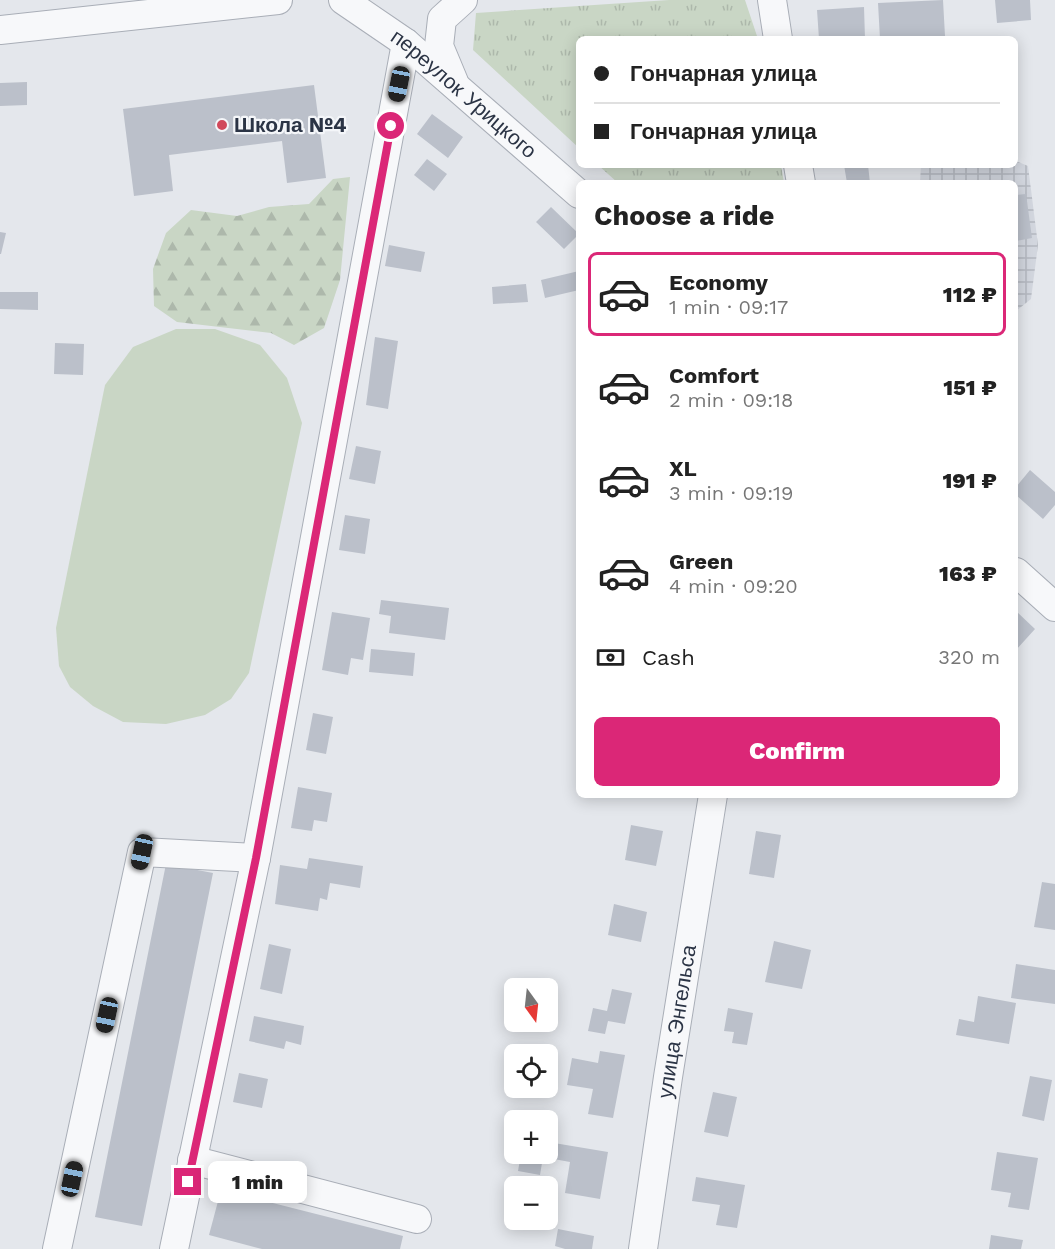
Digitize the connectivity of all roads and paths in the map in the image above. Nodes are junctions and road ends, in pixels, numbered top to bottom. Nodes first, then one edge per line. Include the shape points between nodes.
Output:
1 (278, 0) edge
2 (343, 0) edge
3 (463, 0) edge
4 (772, 0) edge
5 (120, 9) edge
6 (0, 30) edge
7 (778, 36) edge
8 (406, 43) junction
9 (457, 89) junction
10 (576, 191) edge
11 (1018, 574) edge
12 (1055, 607) edge
13 (713, 798) edge
14 (256, 858) junction
15 (192, 1160) junction
16 (417, 1219) dead end
17 (57, 1249) edge
18 (174, 1249) edge
19 (643, 1249) edge

1 - 5 street
2 - 8 street, переулок Урицкого
3 - 9 street via 442,19 439,46
4 - 7 street
5 - 6 street
8 - 9 street, переулок Урицкого
8 - 14 street
9 - 10 street, переулок Урицкого
11 - 12 street
13 - 19 street, улица Энгельса
14 - 15 street
14 - 17 street via 142,852
15 - 16 street
15 - 18 street

